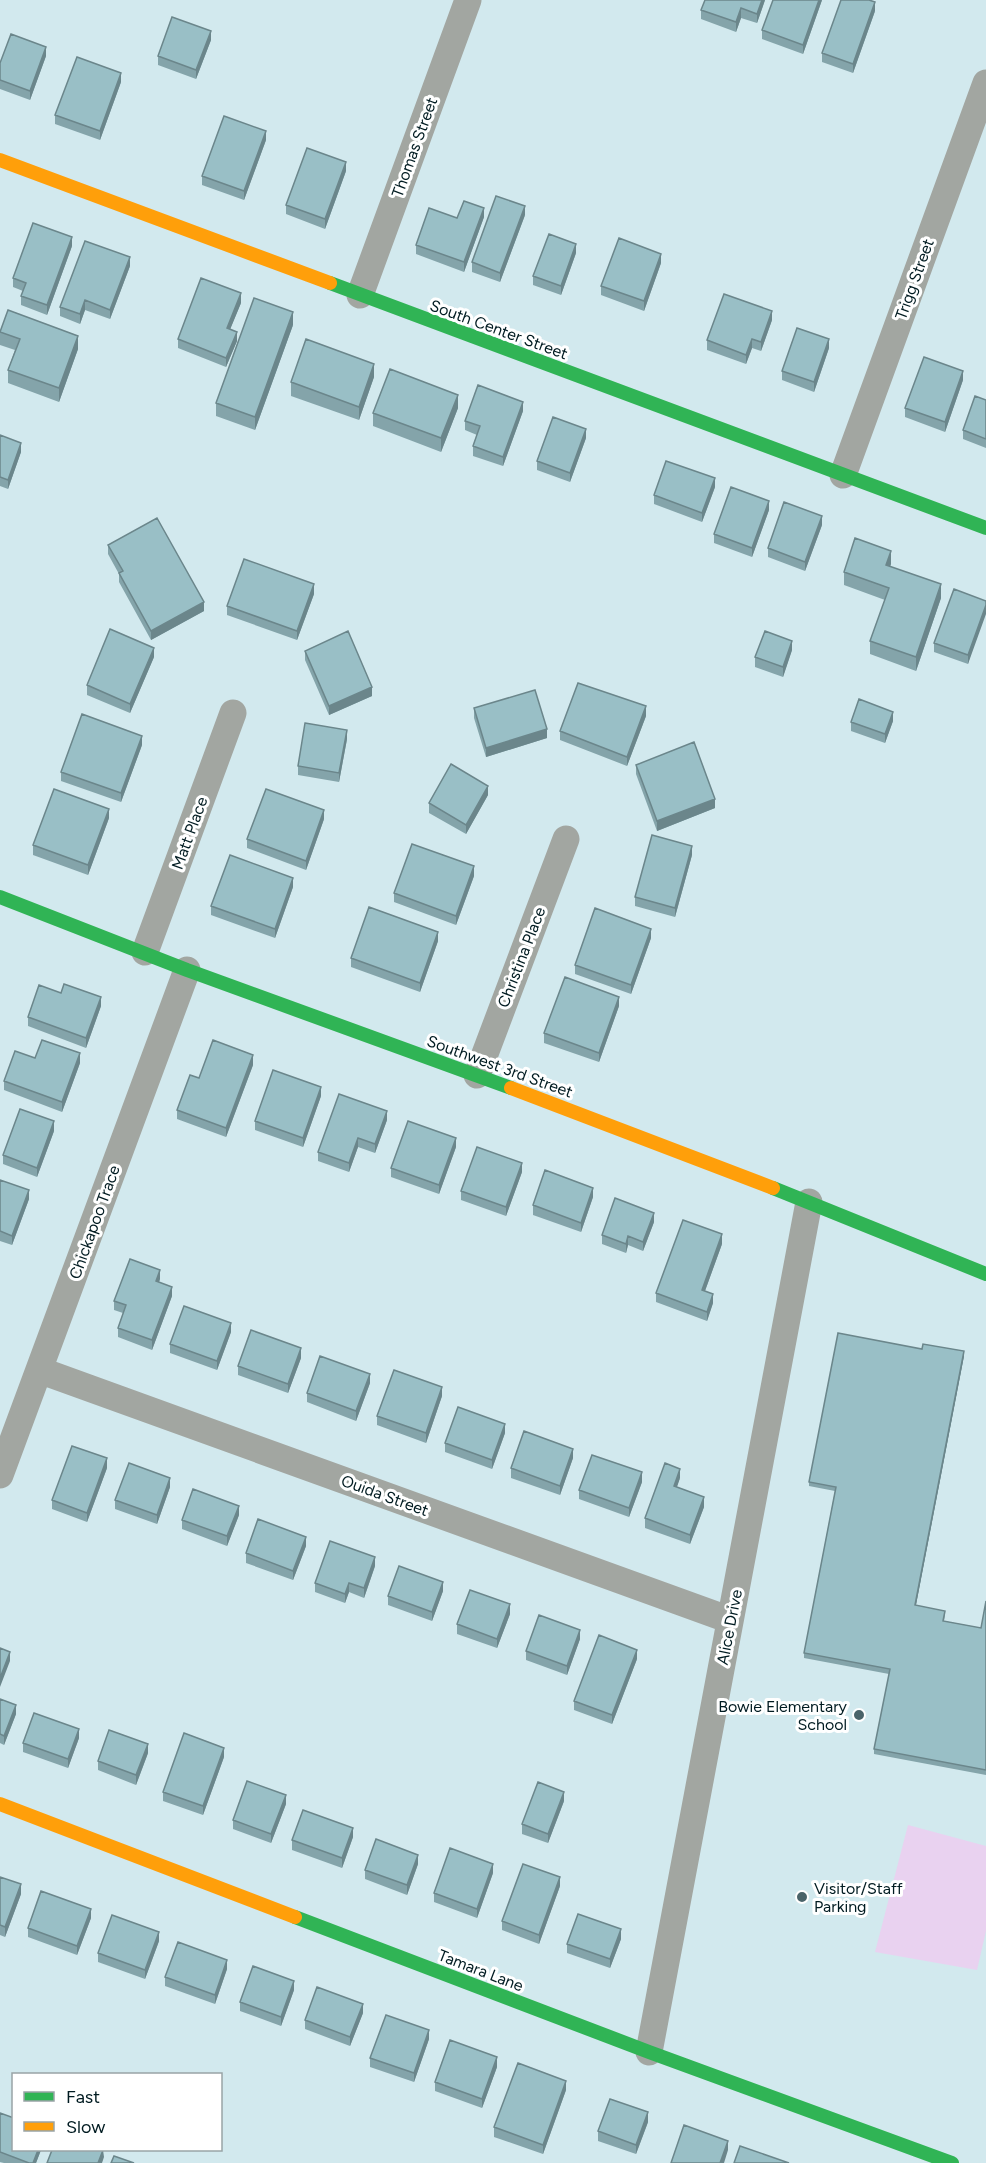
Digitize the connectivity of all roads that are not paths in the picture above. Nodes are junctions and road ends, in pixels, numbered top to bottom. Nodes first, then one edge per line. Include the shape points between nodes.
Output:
1 (468, 0) edge
2 (986, 83) edge
3 (0, 162) edge
4 (360, 295) junction
5 (843, 475) junction
6 (986, 528) edge
7 (233, 713) dead end
8 (566, 839) dead end
9 (0, 897) edge
10 (145, 952) junction
11 (188, 970) junction
12 (477, 1075) junction
13 (809, 1202) junction
14 (986, 1274) edge
15 (39, 1370) junction
16 (0, 1475) edge
17 (730, 1620) junction
18 (0, 1804) edge
19 (649, 2052) junction
20 (948, 2162) edge

1 - 4 street, Thomas Street
2 - 5 street, Trigg Street
3 - 4 street, South Center Street
4 - 5 street, South Center Street
5 - 6 street, South Center Street
7 - 10 street, Matt Place
8 - 12 street, Christina Place
9 - 10 street, Southwest 3rd Street
10 - 11 street, Southwest 3rd Street
11 - 12 street, Southwest 3rd Street
11 - 15 street, Chickapoo Trace
12 - 13 street, Southwest 3rd Street
13 - 14 street, Southwest 3rd Street
13 - 17 street, Alice Drive
15 - 16 street, Chickapoo Trace
15 - 17 street, Ouida Street
17 - 19 street, Alice Drive
18 - 19 street, Tamara Lane
19 - 20 street, Tamara Lane

